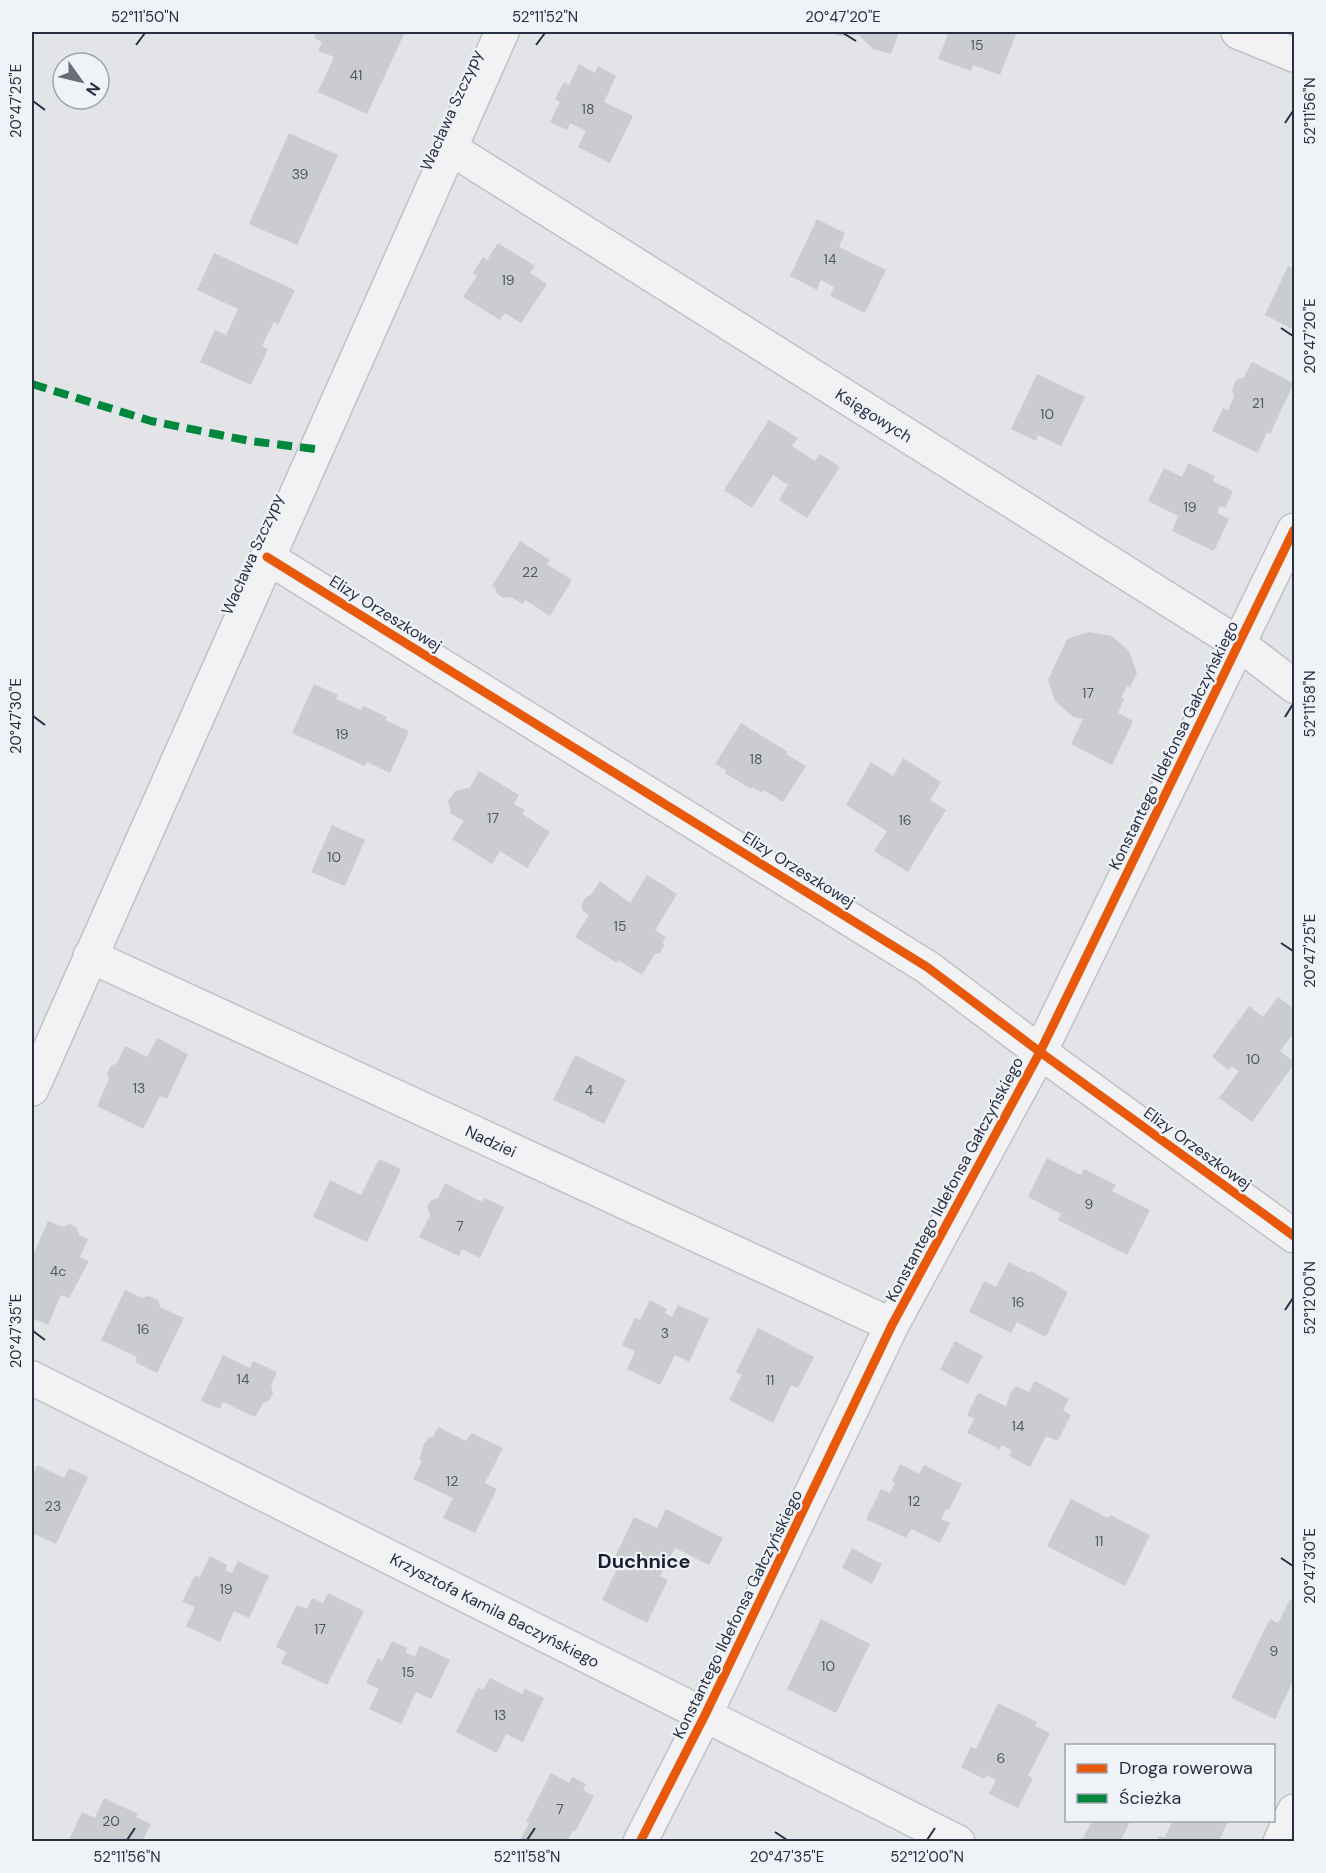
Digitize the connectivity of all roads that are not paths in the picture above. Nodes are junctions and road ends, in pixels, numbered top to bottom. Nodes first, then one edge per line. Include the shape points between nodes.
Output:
1 (502, 32) edge
2 (1238, 32) edge
3 (1294, 55) edge
4 (450, 148) junction
5 (1294, 530) edge
6 (267, 557) junction
7 (1239, 644) junction
8 (1294, 686) edge
9 (90, 956) junction
10 (1040, 1052) junction
11 (32, 1089) edge
12 (1294, 1236) edge
13 (892, 1325) junction
14 (32, 1378) edge
15 (705, 1715) junction
16 (1294, 1811) edge
17 (640, 1842) edge
18 (958, 1842) edge
19 (1280, 1842) edge

1 - 4 street, Wacława Szczypy
2 - 3 street
4 - 6 street, Wacława Szczypy
4 - 7 street, Księgowych
5 - 7 street, Konstantego Ildefonsa Gałczyńskiego
6 - 9 street, Wacława Szczypy
6 - 10 street, Elizy Orzeszkowej via 927,967
7 - 8 street, Księgowych
7 - 10 street, Konstantego Ildefonsa Gałczyńskiego
9 - 11 street, Wacława Szczypy
9 - 13 street, Nadziei
10 - 12 street, Elizy Orzeszkowej
10 - 13 street, Konstantego Ildefonsa Gałczyńskiego
13 - 15 street, Konstantego Ildefonsa Gałczyńskiego
14 - 15 street, Krzysztofa Kamila Baczyńskiego
15 - 17 street, Konstantego Ildefonsa Gałczyńskiego
15 - 18 street, Krzysztofa Kamila Baczyńskiego
16 - 19 street

